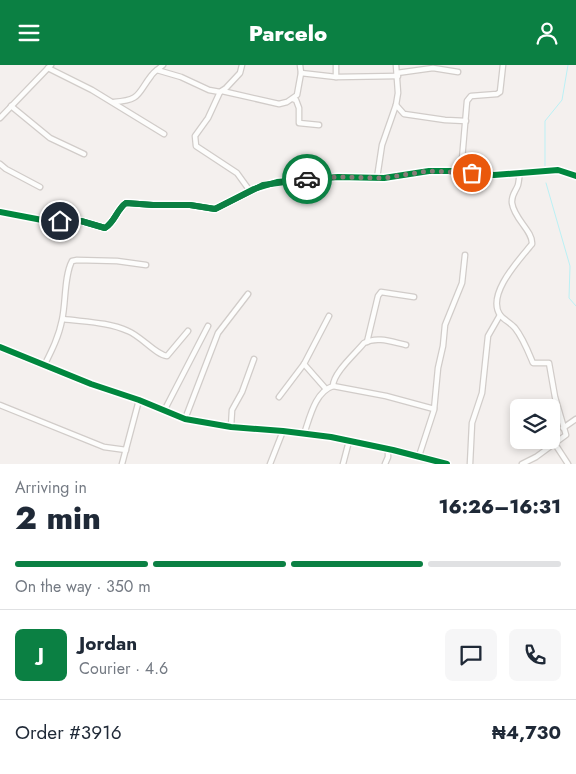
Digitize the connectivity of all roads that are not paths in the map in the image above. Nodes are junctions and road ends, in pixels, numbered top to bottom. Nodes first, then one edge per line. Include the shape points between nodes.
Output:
1 (163, 65) edge
2 (242, 65) edge
3 (300, 65) edge
4 (336, 65) edge
5 (396, 65) edge
6 (503, 65) edge
7 (49, 67) edge
8 (158, 70) junction
9 (458, 72) dead end
10 (302, 73) junction
11 (397, 75) junction
12 (336, 77) junction
13 (221, 92) junction
14 (293, 99) junction
15 (113, 102) junction
16 (396, 105) junction
17 (11, 107) junction
18 (0, 118) edge
19 (466, 121) junction
20 (319, 125) dead end
21 (164, 134) dead end
22 (84, 154) dead end
23 (0, 164) edge
24 (461, 171) junction
25 (520, 173) junction
26 (576, 176) edge
27 (377, 178) junction
28 (40, 187) dead end
29 (250, 191) junction
30 (0, 212) edge
31 (465, 255) dead end
32 (146, 265) dead end
33 (248, 294) dead end
34 (414, 297) dead end
35 (500, 315) junction
36 (329, 316) dead end
37 (62, 319) junction
38 (208, 326) dead end
39 (188, 331) dead end
40 (367, 341) junction
41 (406, 345) dead end
42 (0, 347) edge
43 (254, 359) dead end
44 (46, 364) junction
45 (304, 364) junction
46 (333, 386) junction
47 (326, 389) junction
48 (280, 397) dead end
49 (139, 400) junction
50 (0, 405) edge
51 (434, 409) junction
52 (164, 411) junction
53 (185, 419) junction
54 (576, 419) edge
55 (231, 427) junction
56 (563, 428) junction
57 (283, 431) junction
58 (304, 434) junction
59 (560, 440) edge
60 (349, 441) junction
61 (388, 449) junction
62 (548, 449) edge
63 (558, 449) edge
64 (126, 450) junction
65 (419, 457) junction
66 (438, 463) edge
67 (122, 464) edge
68 (270, 464) edge
69 (343, 464) edge
70 (385, 464) edge
71 (447, 464) edge
72 (470, 464) edge
73 (522, 464) edge
74 (568, 464) edge

1 - 8 street
2 - 13 street via 240,73
3 - 10 street
4 - 12 street
5 - 11 street
6 - 19 street via 500,92 494,96 469,98
7 - 15 street
7 - 17 street
8 - 13 street via 209,91
8 - 15 street via 137,96
9 - 11 street via 433,68
10 - 12 street
10 - 14 street
11 - 12 street
11 - 16 street
13 - 14 street via 279,104
13 - 29 street via 208,118 194,136 196,146 237,173
14 - 20 street via 298,104 299,123
15 - 21 street
16 - 19 street via 404,113
16 - 27 street via 382,145
17 - 18 street
17 - 22 street via 50,138
19 - 24 street
23 - 28 street
24 - 25 street via 494,175
24 - 27 street via 428,171
25 - 26 street via 558,170
25 - 35 street via 512,204 518,220 532,238 532,244 501,285
27 - 29 street via 293,180 263,185
29 - 30 street via 215,209 126,203 105,228 81,221 42,220
31 - 51 street via 462,283 445,325
32 - 37 street via 73,261 68,272
33 - 53 street via 218,333
34 - 40 street via 383,291 379,294
35 - 56 street via 518,333 533,363 549,363
35 - 72 street via 488,336 482,393 472,423
36 - 45 street
37 - 39 street via 109,324 130,331 165,356
37 - 44 street
38 - 52 street
40 - 41 street via 382,340
40 - 46 street via 338,373
42 - 44 street
43 - 55 street via 232,410
44 - 49 street
45 - 47 street
45 - 48 street
46 - 47 street
46 - 51 street
47 - 58 street via 314,406
49 - 52 street
49 - 64 street
50 - 64 street via 104,447
51 - 65 street
52 - 53 street
53 - 55 street
54 - 56 street
55 - 57 street
56 - 59 street via 566,435
57 - 58 street
57 - 68 street
58 - 60 street
60 - 61 street
60 - 69 street
61 - 65 street
61 - 70 street
62 - 73 street
63 - 74 street
64 - 67 street
65 - 66 street
66 - 71 street

